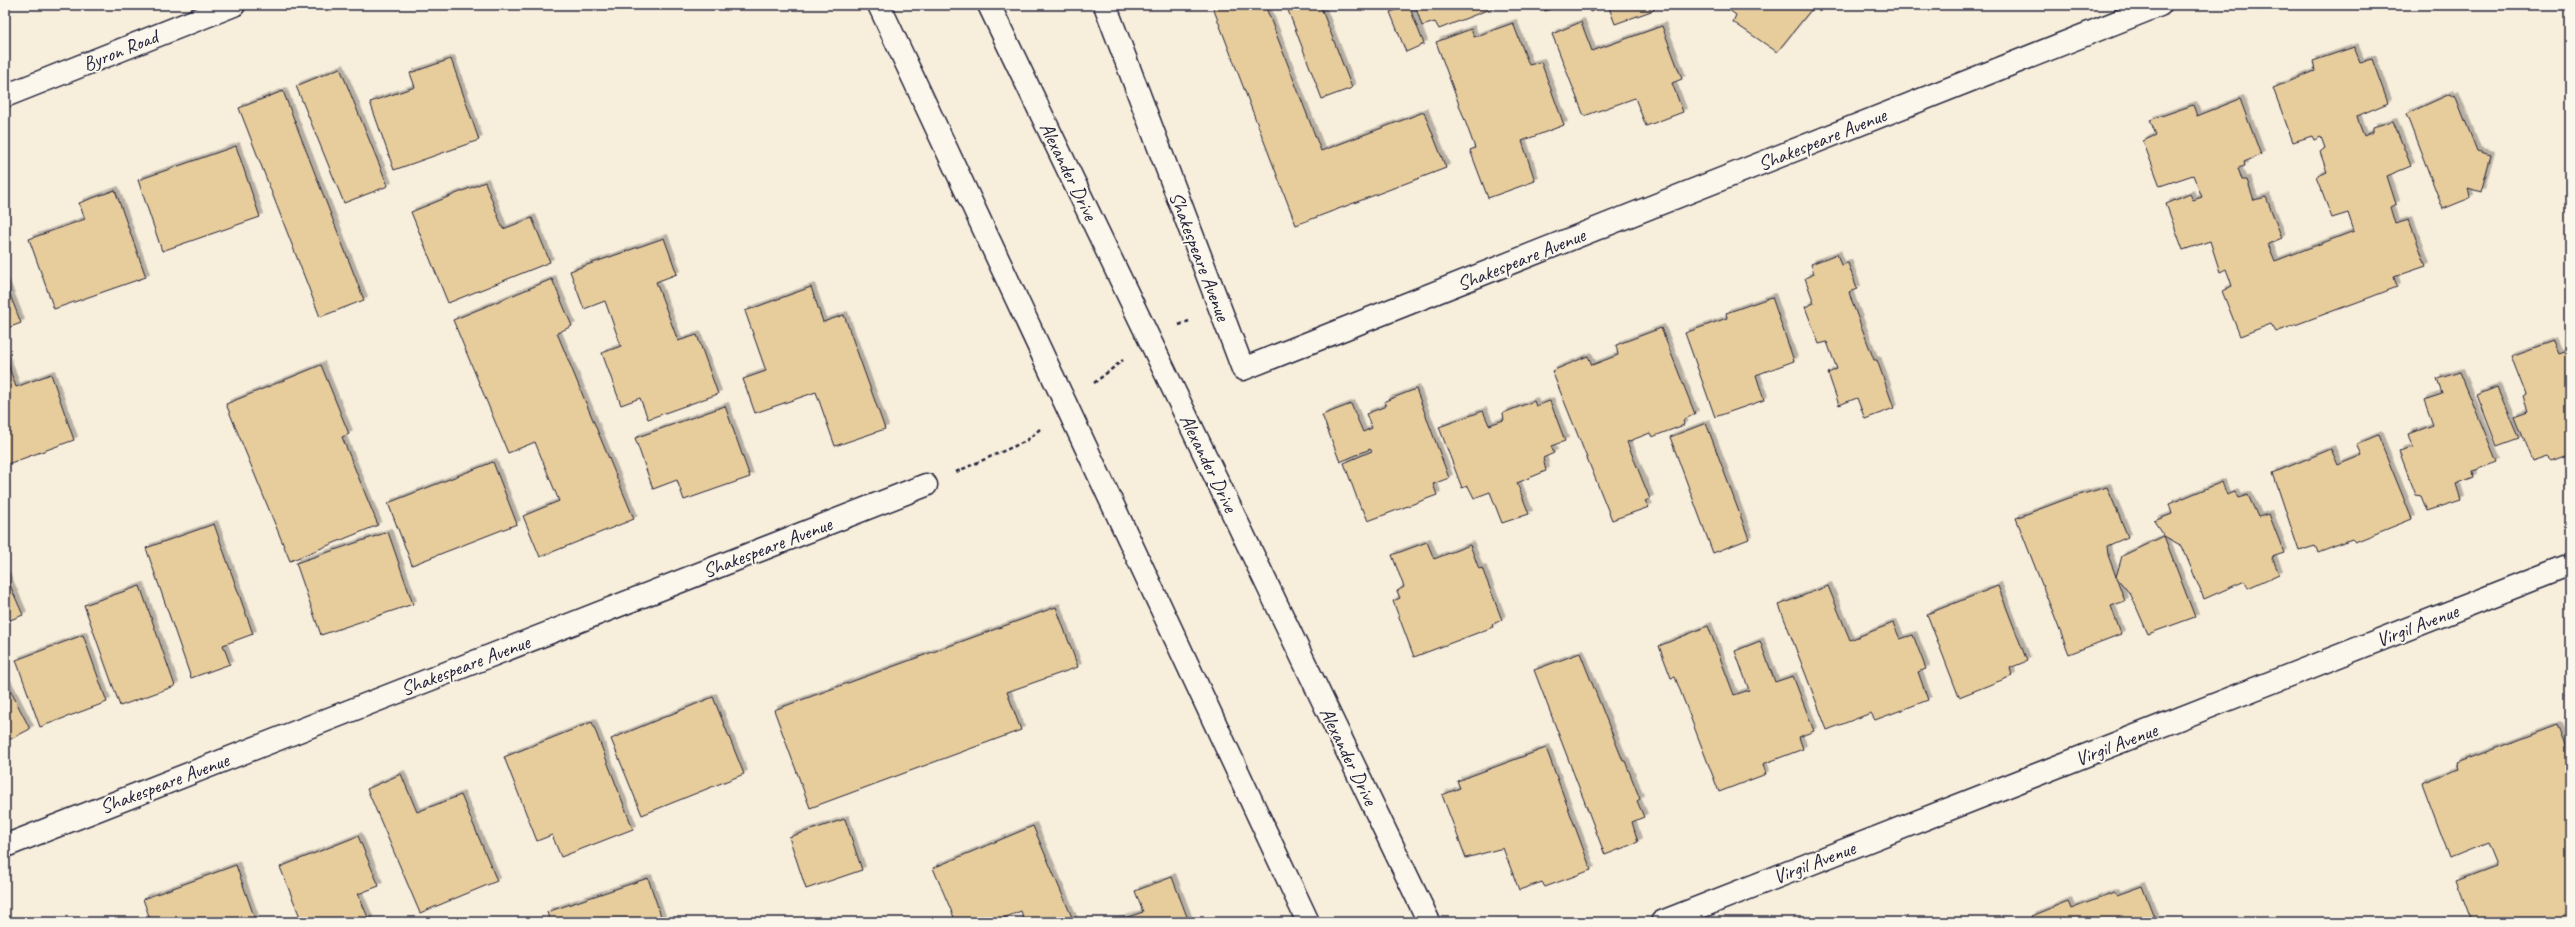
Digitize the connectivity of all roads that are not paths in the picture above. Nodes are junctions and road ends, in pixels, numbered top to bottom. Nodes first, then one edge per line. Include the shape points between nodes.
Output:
1 (234, 5) edge
2 (879, 5) edge
3 (988, 5) edge
4 (1105, 5) edge
5 (2160, 5) edge
6 (5, 96) edge
7 (926, 485) road end
8 (2570, 565) edge
9 (5, 846) edge
10 (1308, 922) edge
11 (1429, 922) edge
12 (1662, 922) edge

1 - 6 street, Byron Road
2 - 10 street
3 - 11 street, Alexander Drive
4 - 5 street, Shakespeare Avenue via 1243,369
7 - 9 street, Shakespeare Avenue
8 - 12 street, Virgil Avenue

